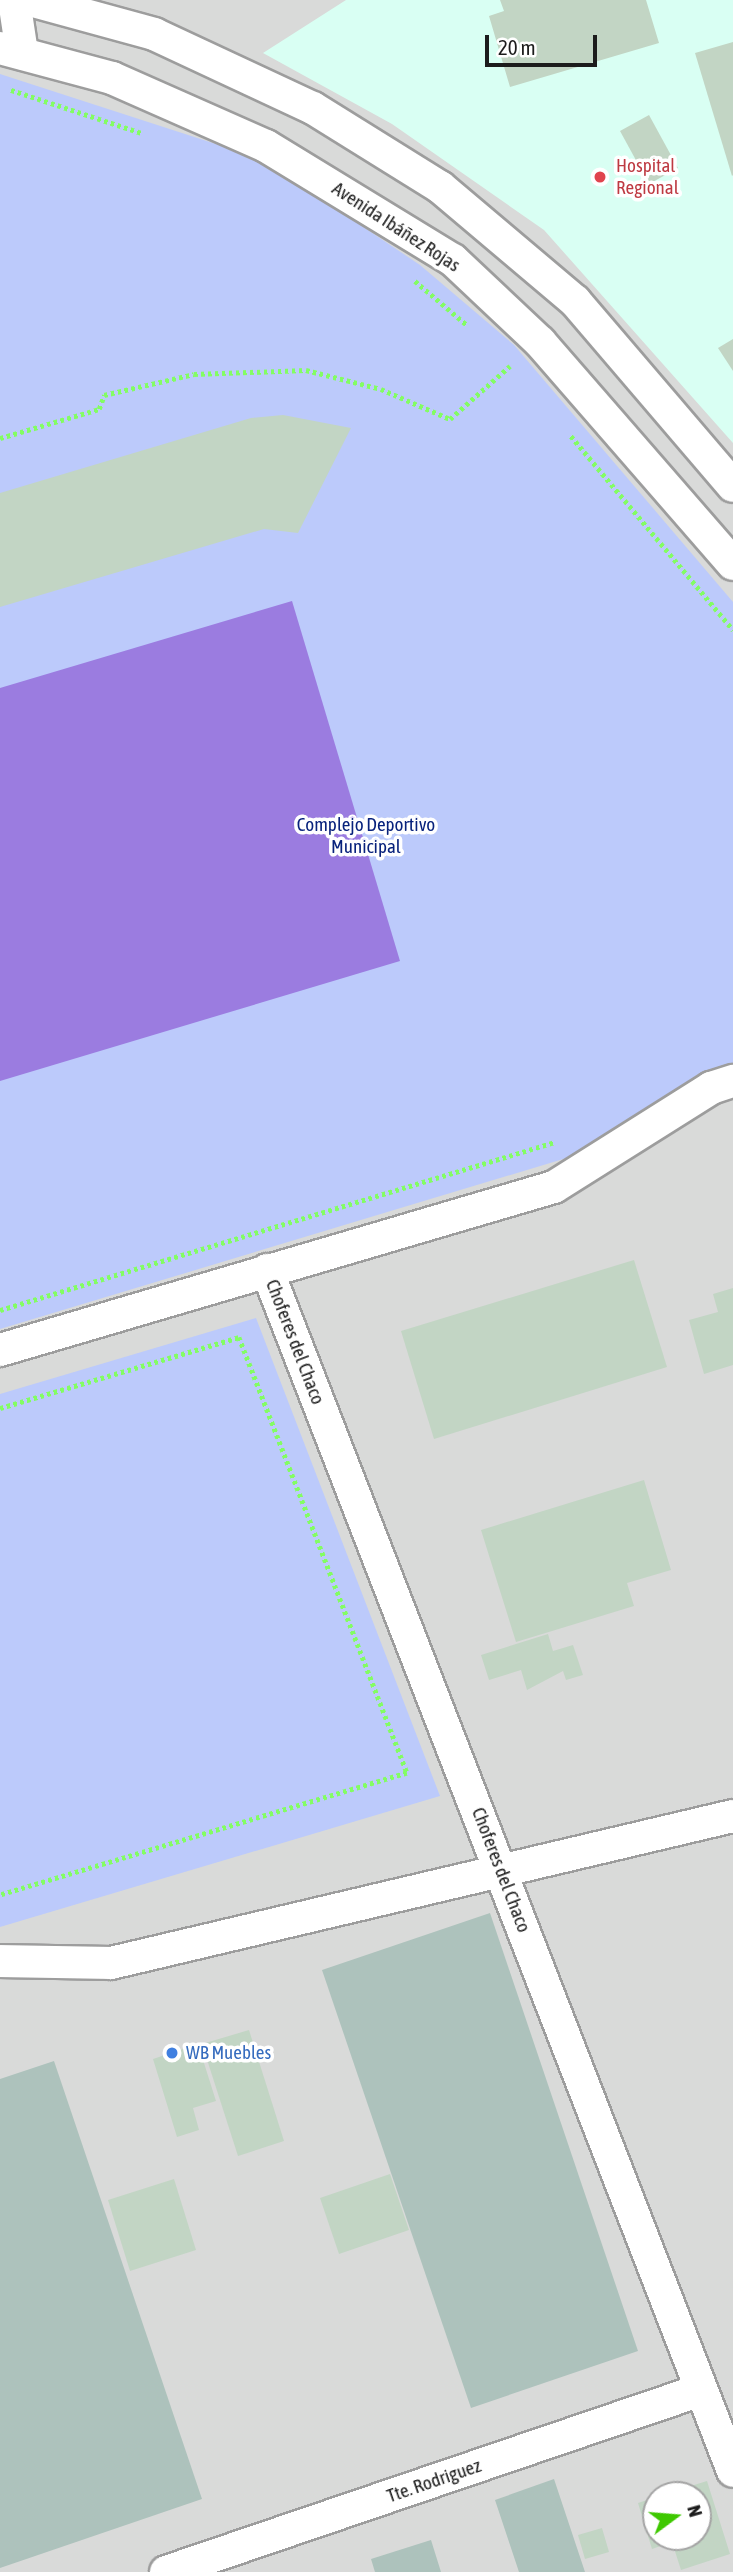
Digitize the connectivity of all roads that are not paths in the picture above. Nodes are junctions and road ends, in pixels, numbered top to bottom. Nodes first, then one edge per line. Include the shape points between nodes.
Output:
1 (13, 0) edge
2 (30, 0) edge
3 (11, 50) edge
4 (733, 486) edge
5 (733, 564) edge
6 (733, 1081) edge
7 (267, 1270) junction
8 (0, 1350) edge
9 (733, 1816) edge
10 (501, 1870) junction
11 (0, 1961) edge
12 (701, 2390) junction
13 (733, 2471) edge
14 (166, 2572) edge

1 - 3 street
2 - 4 street via 154,34 313,108 440,187 575,301
3 - 5 street, Avenida Ibáñez Rojas via 113,78 266,146 453,260 540,342
6 - 7 street via 710,1088 554,1187
7 - 8 street
7 - 10 street, Choferes del Chaco
9 - 10 street
10 - 11 street via 111,1963
10 - 12 street, Choferes del Chaco
12 - 13 street, Choferes del Chaco
12 - 14 street, Tte. Rodriguez

